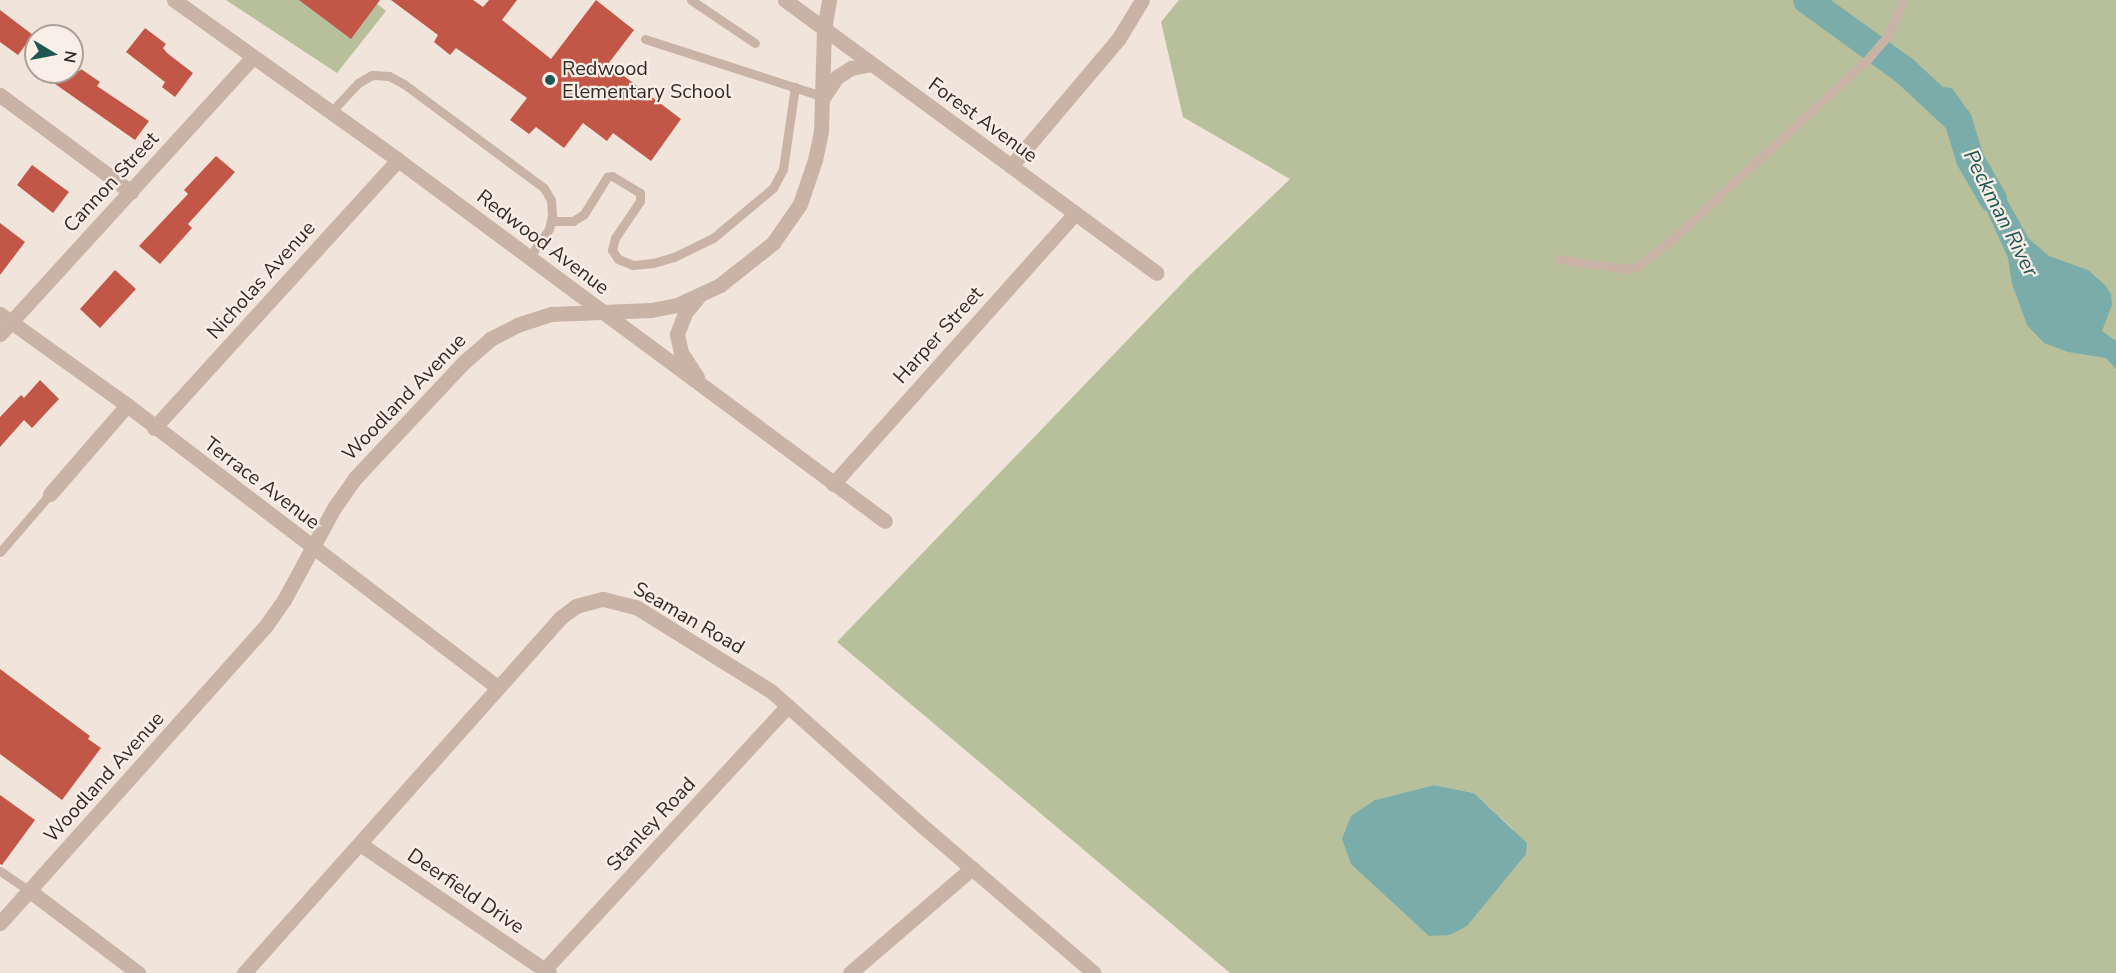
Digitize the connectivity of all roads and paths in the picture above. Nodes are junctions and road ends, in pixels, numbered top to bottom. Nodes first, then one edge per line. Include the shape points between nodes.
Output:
1 (174, 0) edge
2 (691, 0) edge
3 (784, 0) edge
4 (829, 0) edge
5 (1142, 0) edge
6 (1903, 0) edge
7 (824, 29) junction
8 (645, 39) dead end
9 (755, 43) dead end
10 (253, 57) junction
11 (871, 64) junction
12 (795, 87) junction
13 (0, 95) edge
14 (821, 99) junction
15 (331, 112) junction
16 (398, 160) junction
17 (1011, 166) junction
18 (131, 192) junction
19 (1074, 214) junction
20 (551, 221) junction
21 (530, 256) junction
22 (1558, 259) dead end
23 (1157, 273) dead end
24 (700, 295) junction
25 (598, 310) junction
26 (5, 317) edge
27 (0, 334) edge
28 (702, 384) junction
29 (127, 405) junction
30 (154, 428) junction
31 (833, 484) junction
32 (50, 494) joint
33 (885, 521) dead end
34 (312, 547) junction
35 (0, 552) edge
36 (497, 687) junction
37 (788, 706) junction
38 (360, 843) junction
39 (972, 868) junction
40 (0, 871) edge
41 (30, 891) junction
42 (0, 923) edge
43 (547, 971) edge
44 (138, 973) edge
45 (243, 973) edge
46 (850, 973) edge
47 (1094, 973) edge

1 - 10 street, Redwood Avenue
2 - 9 lane
3 - 7 street, Forest Avenue
4 - 7 street, Woodland Avenue
5 - 17 street via 1119,38
6 - 22 lane via 1887,37 1865,62 1667,244 1628,269
7 - 11 street, Forest Avenue
7 - 14 street, Woodland Avenue
8 - 12 lane
10 - 15 street, Redwood Avenue
10 - 18 street, Cannon Street
11 - 14 street via 851,68 837,77
11 - 17 street, Forest Avenue
12 - 14 lane
12 - 20 lane via 783,169 773,188 713,238 652,263 633,264 618,259 612,250 615,238 640,201 640,193 612,177 607,177 584,214 573,221
13 - 18 street
14 - 24 street, Woodland Avenue via 815,160 800,204 773,243 757,258
15 - 16 street, Redwood Avenue
15 - 20 lane via 358,82 372,75 389,76 543,188 551,200
16 - 21 street, Redwood Avenue
16 - 30 street, Nicholas Avenue
17 - 19 street, Forest Avenue
18 - 26 street, Cannon Street
19 - 23 street, Forest Avenue
19 - 31 street, Harper Street
20 - 21 lane
21 - 25 street, Redwood Avenue
24 - 25 street, Woodland Avenue via 651,310
24 - 28 street via 685,314 678,334 681,352
25 - 28 street, Redwood Avenue
25 - 34 street, Woodland Avenue via 551,314 490,339 355,478
26 - 27 street, Cannon Street
26 - 29 street, Terrace Avenue
28 - 31 street, Redwood Avenue
29 - 30 street, Terrace Avenue
29 - 32 street
30 - 34 street, Terrace Avenue
31 - 33 street, Redwood Avenue
32 - 35 lane
34 - 36 street, Terrace Avenue
34 - 41 street, Woodland Avenue via 284,600 264,627
36 - 37 street, Seaman Road via 560,618 576,606 603,599 636,607 771,691
36 - 38 street, Seaman Road
37 - 39 street, Seaman Road
37 - 43 street, Stanley Road
38 - 43 street, Deerfield Drive
38 - 45 street, Seaman Road
39 - 46 street
39 - 47 street, Seaman Road
40 - 41 lane
41 - 42 street, Woodland Avenue
41 - 44 street

